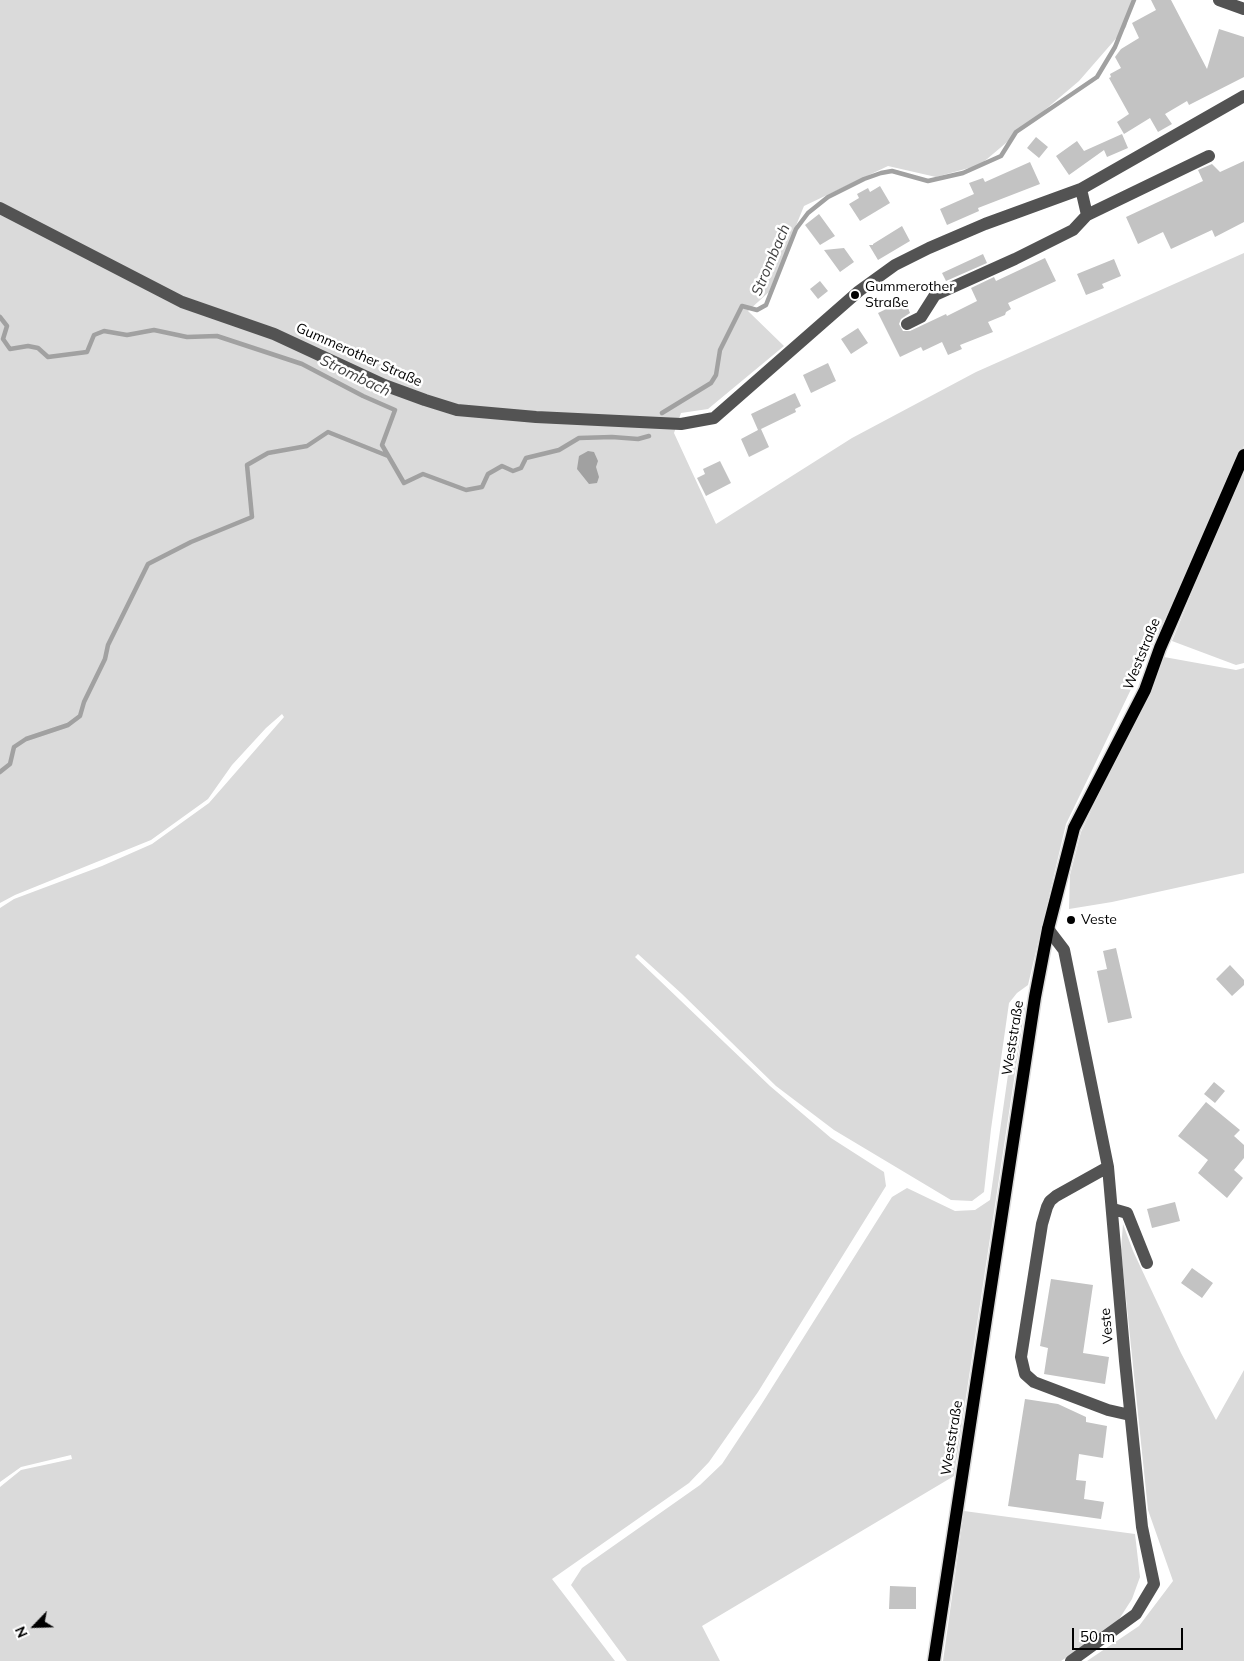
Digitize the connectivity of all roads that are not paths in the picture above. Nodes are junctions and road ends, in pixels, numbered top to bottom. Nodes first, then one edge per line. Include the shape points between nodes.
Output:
1 (1218, 0) edge
2 (1244, 9) edge
3 (1244, 96) edge
4 (1209, 156) dead end
5 (1080, 189) junction
6 (0, 208) edge
7 (1087, 215) junction
8 (907, 324) dead end
9 (1244, 455) edge
10 (1048, 929) junction
11 (1108, 1166) junction
12 (1113, 1209) junction
13 (1147, 1263) dead end
14 (1130, 1415) junction
15 (934, 1661) edge
16 (1071, 1661) edge

1 - 2 street
3 - 5 street, Gummerother Straße
4 - 7 street
5 - 6 street, Gummerother Straße via 985,224 895,265 859,291 714,418 681,424 457,410 425,400 384,385 274,334 182,302
5 - 7 street
7 - 8 street via 1073,230 935,295 922,317
9 - 10 main road, Weststraße via 1145,690 1074,828
10 - 11 street, Veste via 1064,950
10 - 15 main road, Weststraße via 1032,1013
11 - 12 street, Veste
11 - 14 street via 1056,1196 1047,1207 1021,1358 1026,1374 1034,1382
12 - 13 street via 1127,1213
12 - 14 street, Veste
14 - 16 street, Veste via 1142,1527 1154,1584 1136,1614

